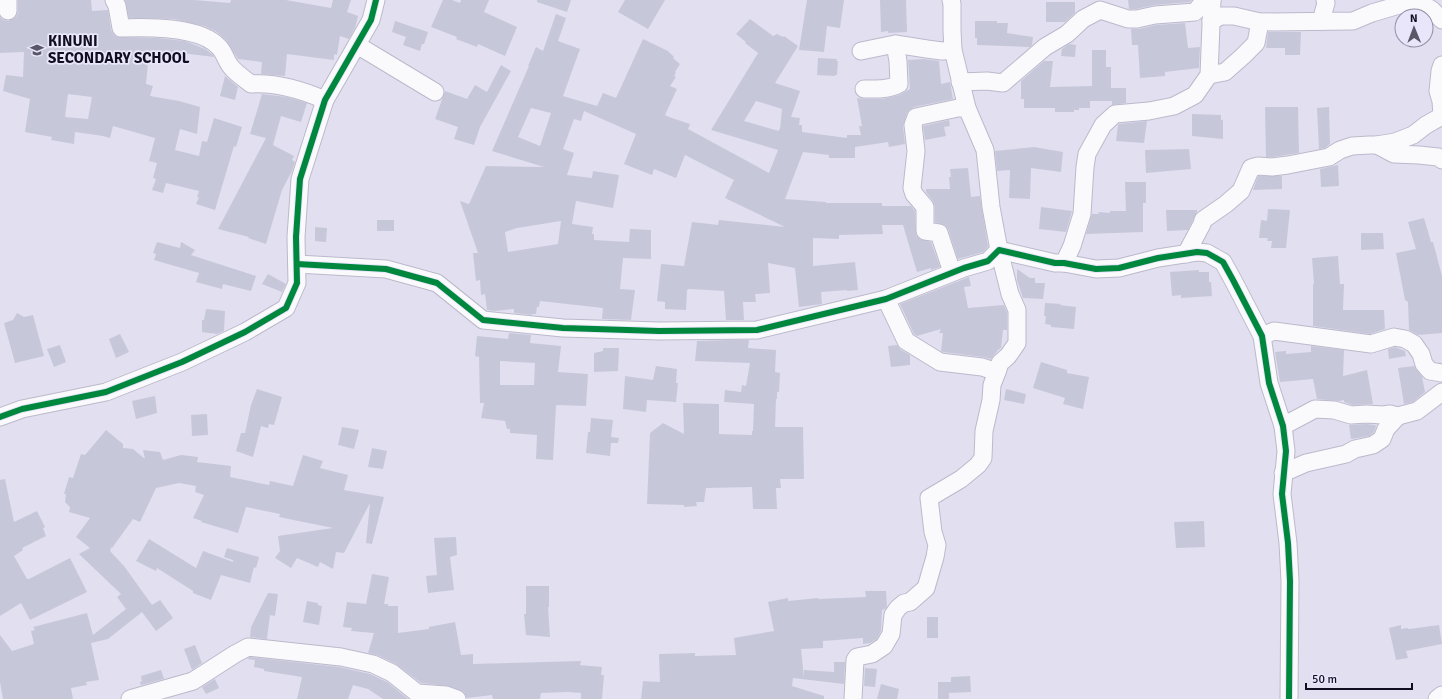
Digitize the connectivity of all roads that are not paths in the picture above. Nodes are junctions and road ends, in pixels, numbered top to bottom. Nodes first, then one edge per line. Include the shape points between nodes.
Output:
1 (114, 0) edge
2 (376, 0) edge
3 (951, 0) edge
4 (1212, 0) edge
5 (1325, 0) edge
6 (1442, 20) edge
7 (1211, 21) junction
8 (1321, 21) junction
9 (1260, 22) junction
10 (895, 44) junction
11 (357, 45) junction
12 (953, 50) junction
13 (861, 51) dead end
14 (1442, 65) edge
15 (1209, 74) junction
16 (960, 82) junction
17 (864, 90) dead end
18 (435, 92) dead end
19 (325, 100) junction
20 (967, 108) junction
21 (1377, 146) junction
22 (1442, 160) edge
23 (999, 250) junction
24 (1186, 254) junction
25 (1064, 263) junction
26 (297, 264) junction
27 (952, 272) junction
28 (886, 299) junction
29 (1262, 336) junction
30 (997, 372) junction
31 (1442, 374) edge
32 (1442, 392) edge
33 (1398, 416) junction
34 (0, 417) edge
35 (1283, 426) junction
36 (1283, 473) junction
37 (1442, 694) edge
38 (130, 699) edge
39 (457, 699) edge
40 (853, 699) edge
41 (1289, 699) edge
42 (1437, 699) edge

1 - 19 street via 118,6 121,28 182,30 210,39 220,48 231,68 251,84 284,86
2 - 11 street via 371,20
3 - 12 street
4 - 7 street
4 - 16 street via 1200,6 1195,12 1128,20 1100,10 1083,19 1067,34 1045,47 1003,83
5 - 8 street
6 - 8 street via 1421,3 1413,3 1372,13 1353,21
7 - 9 street via 1221,16 1234,16
7 - 15 street
8 - 9 street
9 - 15 street via 1256,44 1225,72
10 - 12 street via 927,50
10 - 13 street
10 - 17 street via 899,84 883,89
11 - 18 street
11 - 19 street
12 - 16 street
14 - 21 street via 1438,91 1442,116 1413,136
15 - 25 street via 1195,95 1174,106 1115,114 1103,125 1087,154 1082,214
16 - 20 street
19 - 26 street via 300,179
20 - 23 street via 985,150
20 - 27 street via 916,117 913,125 916,151 912,188 925,207 926,231 939,233
21 - 22 street via 1394,154 1438,157
21 - 24 street via 1352,146 1329,157 1288,165 1251,168 1241,191 1203,220
23 - 25 street
23 - 27 street via 988,262
23 - 30 street via 1010,294 1017,310 1017,343 1000,364
24 - 25 street via 1118,268 1096,269
24 - 29 street via 1207,253 1223,262
26 - 28 street via 386,269 437,283 483,320 564,328 757,330
26 - 34 street via 297,283 286,308 245,332 182,362 106,392 22,409
27 - 28 street
28 - 30 street via 906,341 940,362 982,367
29 - 31 street via 1274,331 1371,344 1394,337 1405,339 1414,344 1430,372
29 - 35 street via 1269,383
30 - 40 street via 992,385 984,431 983,458 961,479 929,498 937,545 926,588 910,602 898,608 893,615 890,634 884,646 855,660
32 - 33 street via 1417,411
33 - 35 street via 1351,415 1334,410 1316,409
33 - 36 street via 1386,429 1382,439 1373,445 1306,463
35 - 36 street via 1286,451
36 - 41 street via 1282,494 1290,581
37 - 42 street
38 - 39 street via 193,681 248,647 373,664 392,673 417,692 446,695

